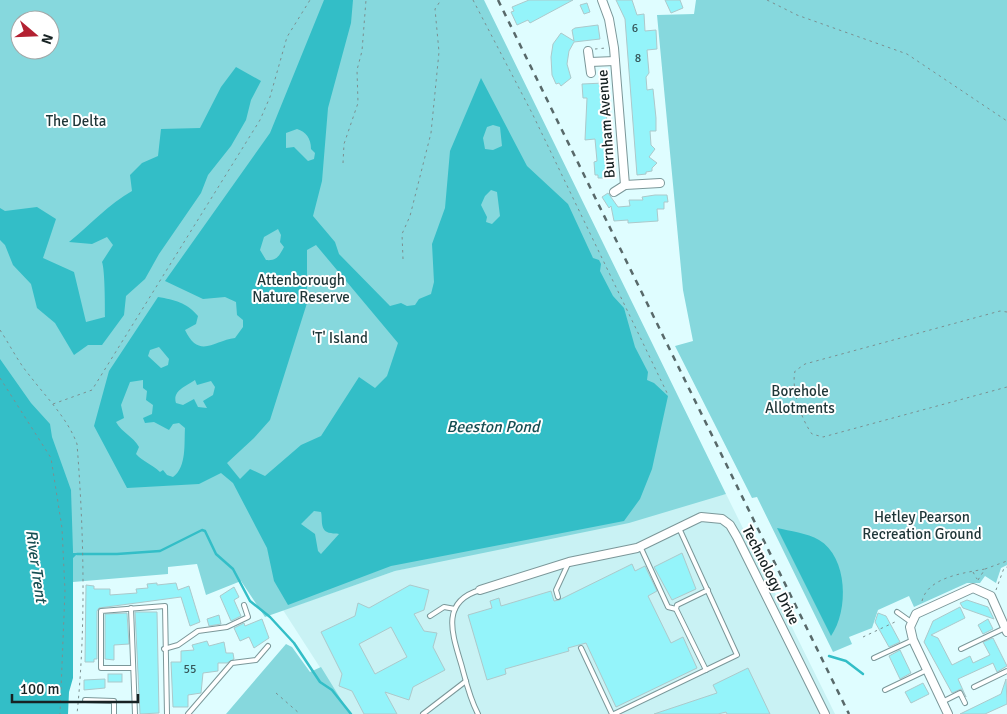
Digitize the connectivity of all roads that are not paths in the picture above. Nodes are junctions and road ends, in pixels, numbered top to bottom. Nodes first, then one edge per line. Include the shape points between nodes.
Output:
1 (602, 0) edge
2 (588, 51) road end
3 (615, 61) junction
4 (590, 62) junction
5 (591, 73) road end
6 (660, 183) dead end
7 (625, 186) junction
8 (614, 192) dead end
9 (679, 528) junction
10 (640, 546) junction
11 (570, 562) junction
12 (480, 590) joint
13 (708, 590) junction
14 (558, 597) dead end
15 (244, 605) dead end
16 (132, 608) junction
17 (455, 609) junction
18 (676, 609) junction
19 (897, 612) dead end
20 (430, 616) dead end
21 (911, 622) junction
22 (1006, 630) edge
23 (913, 640) junction
24 (268, 646) dead end
25 (581, 648) dead end
26 (164, 649) junction
27 (961, 649) dead end
28 (874, 658) dead end
29 (132, 668) junction
30 (706, 670) junction
31 (926, 670) junction
32 (1007, 671) edge
33 (466, 681) junction
34 (974, 687) dead end
35 (885, 690) dead end
36 (85, 700) dead end
37 (942, 702) junction
38 (965, 703) dead end
39 (114, 714) edge
40 (135, 714) edge
41 (167, 714) edge
42 (188, 714) edge
43 (424, 714) edge
44 (478, 714) edge
45 (613, 714) edge
46 (824, 714) edge
47 (948, 714) edge

1 - 3 street, Burnham Avenue via 609,20
2 - 4 street, Burnham Avenue
3 - 4 street, Burnham Avenue
3 - 7 street, Burnham Avenue
4 - 5 street, Burnham Avenue
6 - 7 street, Burnham Avenue
7 - 8 street, Burnham Avenue
9 - 10 street, Technology Drive
9 - 13 lane
9 - 46 street, Technology Drive via 708,516 722,519 730,525
10 - 11 street, Technology Drive
10 - 18 lane via 668,607
11 - 12 street, Technology Drive
11 - 14 lane via 556,590
12 - 17 lane via 463,598
13 - 18 lane via 677,605
13 - 30 lane via 737,654
15 - 26 lane via 248,617 227,627 198,631 178,645
16 - 26 lane via 165,606
16 - 29 lane
16 - 29 lane via 101,612 101,668
17 - 20 lane via 444,608
17 - 33 lane via 451,631
18 - 30 lane
19 - 21 lane
21 - 22 street via 922,610 973,588 990,596
21 - 23 street
22 - 27 lane
23 - 28 lane
23 - 31 street
24 - 42 lane via 256,660 232,663
25 - 45 lane
26 - 41 lane
29 - 40 lane
30 - 45 lane
31 - 35 lane
31 - 37 street
32 - 34 lane
33 - 43 lane
33 - 44 lane
36 - 39 lane via 114,701
37 - 38 lane via 960,693
37 - 47 street

